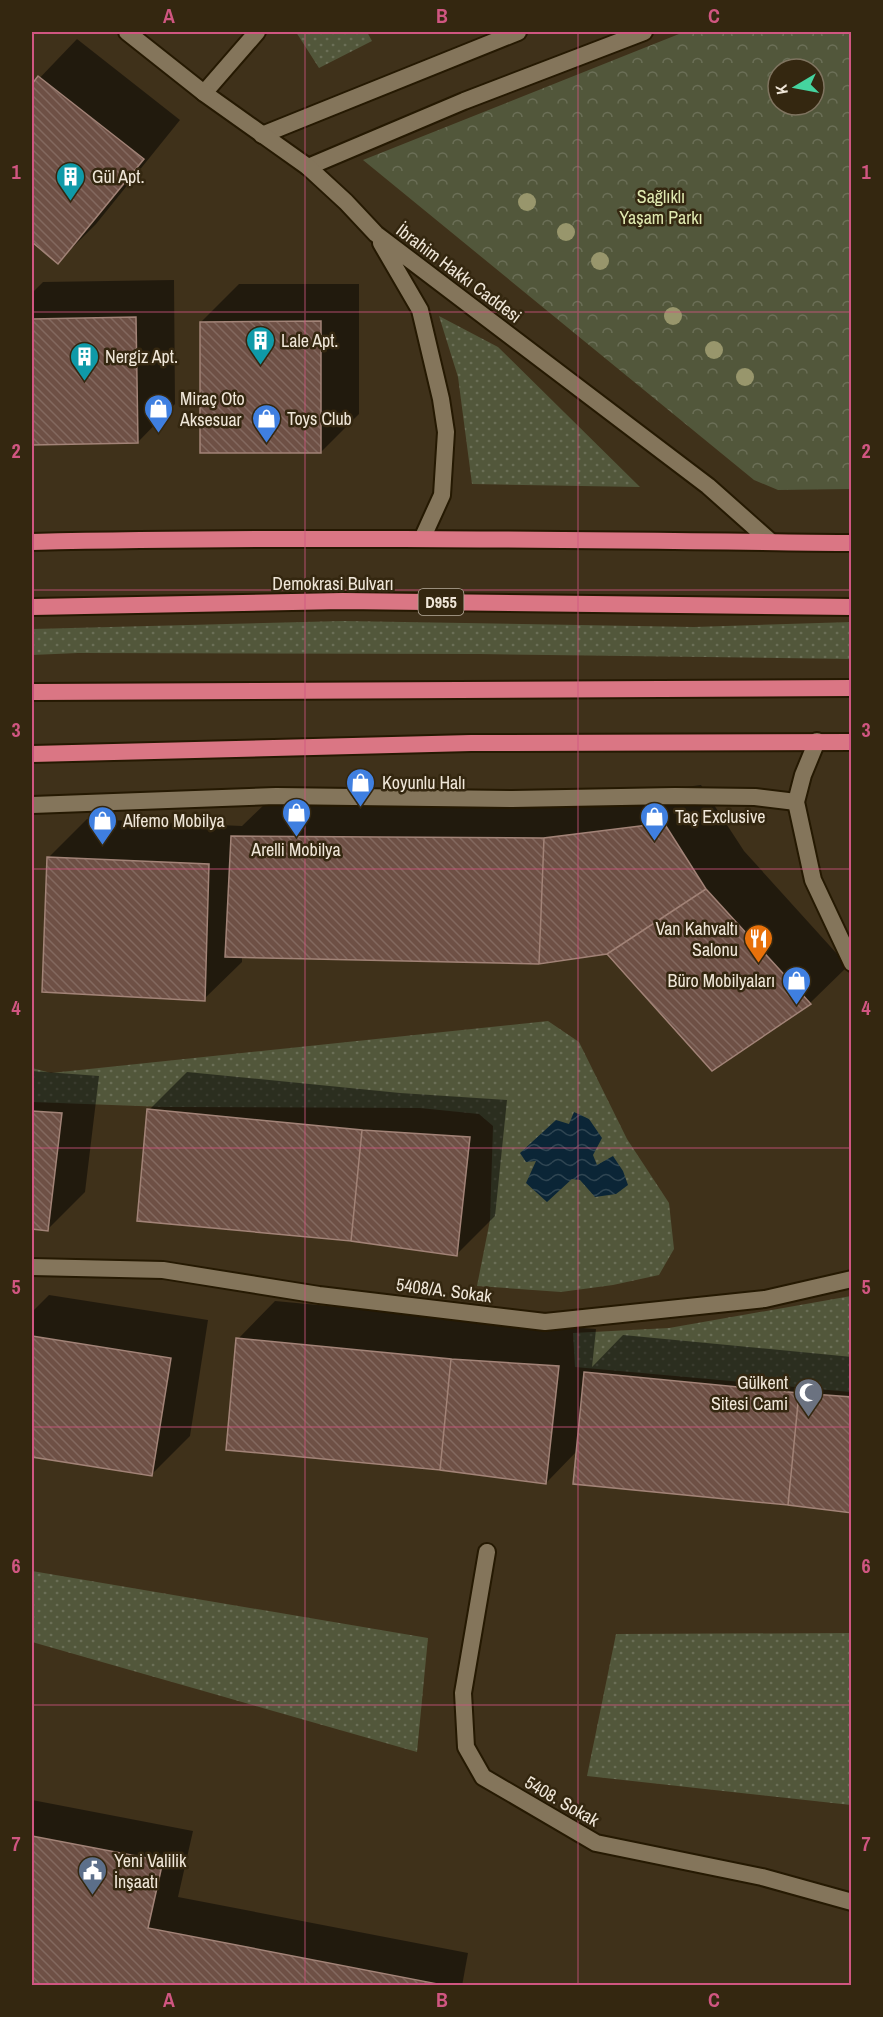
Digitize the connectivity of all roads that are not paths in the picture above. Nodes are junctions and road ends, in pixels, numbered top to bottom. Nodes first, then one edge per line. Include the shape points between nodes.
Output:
1 (126, 32) edge
2 (257, 32) edge
3 (518, 32) edge
4 (644, 32) edge
5 (204, 93) junction
6 (262, 135) junction
7 (308, 167) junction
8 (376, 234) junction
9 (422, 539) junction
10 (32, 542) edge
11 (771, 542) junction
12 (852, 543) edge
13 (32, 606) edge
14 (852, 607) edge
15 (852, 688) edge
16 (32, 692) edge
17 (817, 741) junction
18 (852, 742) edge
19 (32, 754) edge
20 (796, 802) junction
21 (32, 805) edge
22 (852, 963) edge
23 (32, 1267) edge
24 (852, 1279) edge
25 (487, 1552) dead end
26 (852, 1902) edge

1 - 5 street, İbrahim Hakkı Caddesi
2 - 5 street
3 - 6 street
4 - 7 street via 464,101
5 - 6 street, İbrahim Hakkı Caddesi
6 - 7 street, İbrahim Hakkı Caddesi
7 - 8 street, İbrahim Hakkı Caddesi
8 - 9 street via 420,310 446,432 442,495
8 - 11 street, İbrahim Hakkı Caddesi via 708,486
9 - 10 highway
9 - 11 highway
11 - 12 highway
13 - 14 highway, Demokrasi Bulvarı / D955 via 343,601
15 - 16 highway
17 - 18 highway
17 - 19 highway via 471,743
17 - 20 street
20 - 21 street via 675,795 512,799 276,796
20 - 22 street via 813,880
23 - 24 street, 5408/A. Sokak via 163,1270 319,1295 545,1322 765,1299
25 - 26 street, 5408. Sokak via 463,1693 466,1747 483,1777 596,1843 762,1877

